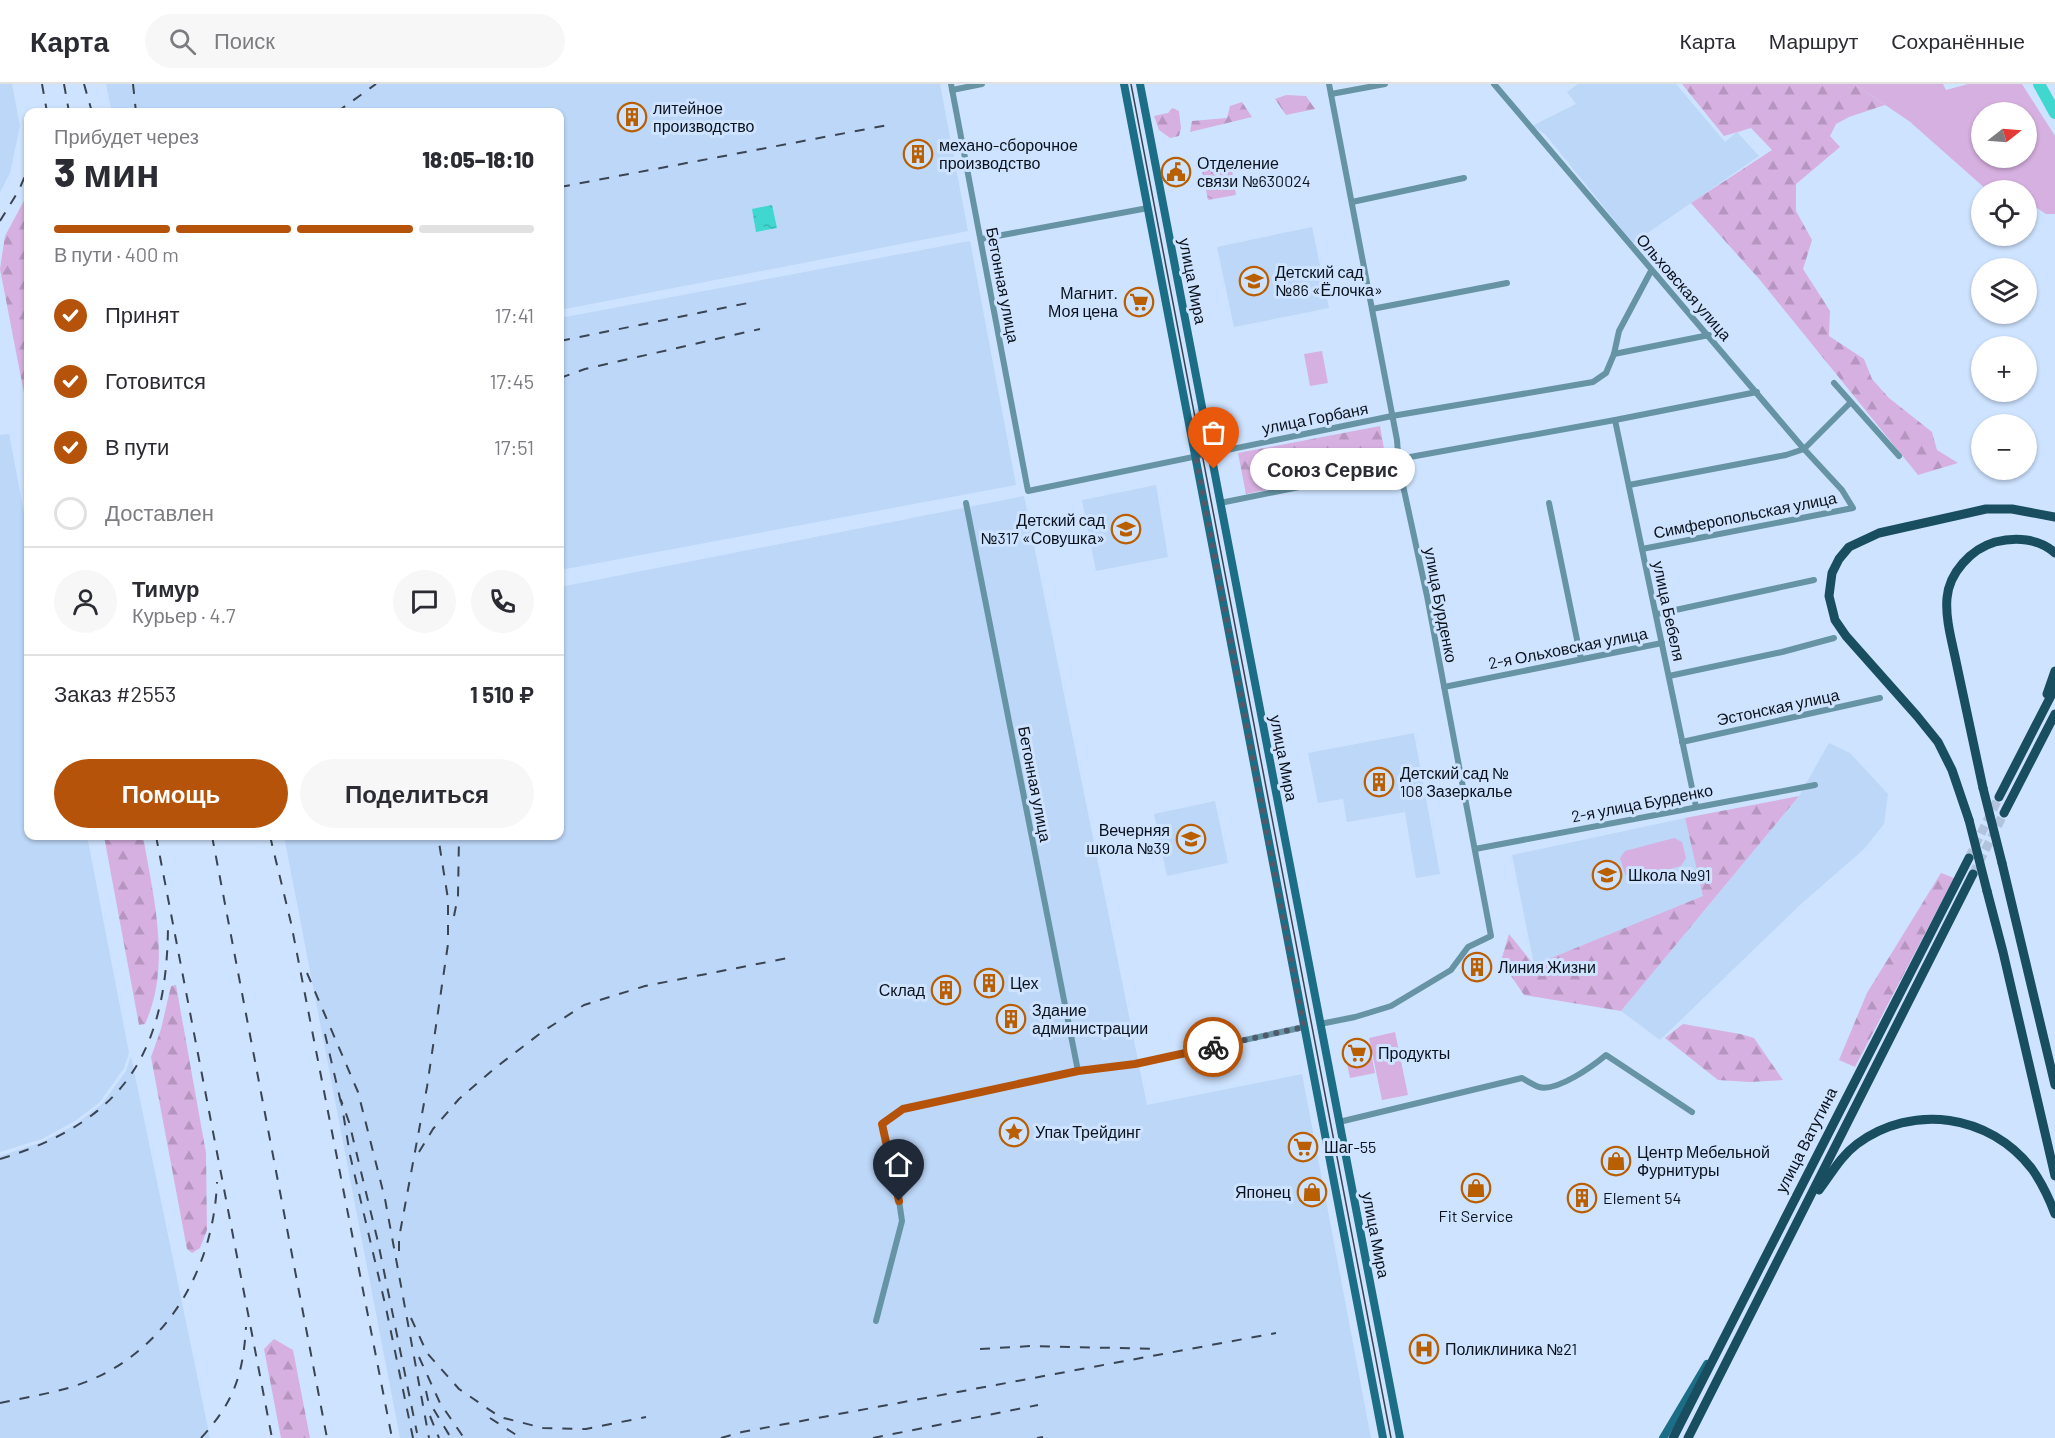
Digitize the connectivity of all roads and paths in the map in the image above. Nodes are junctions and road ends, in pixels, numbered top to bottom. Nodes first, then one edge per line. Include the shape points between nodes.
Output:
1 (982, 84) edge
2 (1124, 84) edge
3 (1140, 84) edge
4 (1329, 84) edge
5 (1385, 84) edge
6 (1494, 84) edge
7 (952, 87) edge
8 (1332, 94) junction
9 (1464, 178) dead end
10 (1352, 202) junction
11 (1148, 208) junction
12 (981, 239) junction
13 (1652, 271) junction
14 (1507, 284) dead end
15 (1372, 309) junction
16 (1709, 335) junction
17 (1614, 354) junction
18 (1834, 383) dead end
19 (1757, 392) junction
20 (1850, 402) junction
21 (1392, 416) junction
22 (1615, 420) junction
23 (1804, 449) junction
24 (1210, 452) junction
25 (1195, 455) junction
26 (1899, 456) dead end
27 (1399, 459) junction
28 (1399, 467) junction
29 (1629, 485) junction
30 (1028, 491) joint
31 (966, 502) dead end
32 (1220, 503) junction
33 (1549, 503) dead end
34 (1853, 508) joint
35 (2055, 517) edge
36 (1642, 549) junction
37 (2055, 553) edge
38 (1814, 580) dead end
39 (1657, 614) junction
40 (1834, 638) dead end
41 (1662, 643) junction
42 (1581, 660) junction
43 (2055, 671) edge
44 (1669, 676) junction
45 (1444, 687) junction
46 (2055, 688) edge
47 (1880, 698) dead end
48 (2055, 714) edge
49 (2038, 719) junction
50 (1682, 742) junction
51 (1815, 785) dead end
52 (1999, 797) tunnel mouth
53 (1696, 807) junction
54 (2004, 813) tunnel mouth
55 (1475, 849) junction
56 (1968, 858) tunnel mouth
57 (1973, 874) tunnel mouth
58 (1320, 1024) junction
59 (1304, 1027) junction
60 (1078, 1071) junction
61 (2055, 1085) edge
62 (1692, 1112) dead end
63 (1339, 1122) junction
64 (1323, 1125) junction
65 (2055, 1176) edge
66 (2055, 1214) edge
67 (1800, 1216) junction
68 (876, 1321) dead end
69 (1714, 1354) junction
70 (1383, 1438) edge
71 (1400, 1438) edge
72 (1663, 1438) edge
73 (1673, 1438) edge
74 (1688, 1438) edge

1 - 7 street
2 - 11 street, улица Мира
3 - 24 street, улица Мира
4 - 8 street, улица Бурденко
5 - 8 street
6 - 13 street, Ольховская улица
7 - 12 street, Бетонная улица
8 - 10 street, улица Бурденко
9 - 10 street
10 - 15 street, улица Бурденко
11 - 12 street
11 - 25 street, улица Мира
12 - 30 street, Бетонная улица
13 - 16 street, Ольховская улица
13 - 17 street via 1619,331
14 - 15 street
15 - 21 street, улица Бурденко
16 - 17 street
16 - 19 street, Ольховская улица
17 - 21 street, улица Горбаня via 1606,373 1593,382
18 - 20 street
19 - 22 street
19 - 23 street, Ольховская улица
20 - 23 street
20 - 26 street
21 - 24 street, улица Горбаня
21 - 27 street, улица Бурденко
22 - 27 street
22 - 29 street, улица Бебеля
23 - 29 street
23 - 34 street, Ольховская улица via 1842,490
24 - 25 street, улица Горбаня
24 - 32 street, улица Мира
25 - 30 street, улица Горбаня
25 - 59 street, улица Мира
27 - 28 street, улица Бурденко
28 - 32 street
28 - 45 street, улица Бурденко
29 - 36 street, улица Бебеля
31 - 60 street, Бетонная улица
32 - 58 street, улица Мира
33 - 42 street
34 - 36 street, Симферопольская улица
35 - 65 main road, bridge via 1986,509 1879,533 1849,547 1839,559 1832,573 1829,596 1835,620 1845,636 1938,742 1952,770 2003,952
36 - 39 street, улица Бебеля
37 - 61 main road, bridge via 2034,541 2008,538 1989,544 1962,563 1947,599 1950,634 1983,788
38 - 39 street
39 - 41 street, улица Бебеля
40 - 44 street
41 - 42 street, 2-я Ольховская улица
41 - 44 street, улица Бебеля
42 - 45 street, 2-я Ольховская улица
43 - 49 main road
44 - 50 street, улица Бебеля
45 - 55 street, улица Бурденко
46 - 49 main road
47 - 50 street, Эстонская улица
48 - 54 main road
49 - 52 main road
50 - 53 street, улица Бебеля
51 - 53 street, 2-я улица Бурденко
53 - 55 street, 2-я улица Бурденко
55 - 58 street, улица Бурденко via 1491,936 1468,947 1451,970 1391,1006
56 - 69 main road, улица Ватутина
57 - 67 main road, улица Ватутина
58 - 59 street
58 - 63 street, улица Мира
59 - 60 street via 1135,1064
59 - 64 street, улица Мира
60 - 68 street via 903,1109 882,1124 902,1221
62 - 63 street via 1606,1055 1556,1085 1540,1088 1522,1078
63 - 64 street
63 - 71 street, улица Мира
64 - 70 street, улица Мира
66 - 67 main road via 2032,1169 1995,1135 1971,1124 1927,1119 1881,1130 1857,1144 1837,1163
67 - 74 main road, улица Ватутина
69 - 72 street
69 - 73 main road, улица Ватутина

